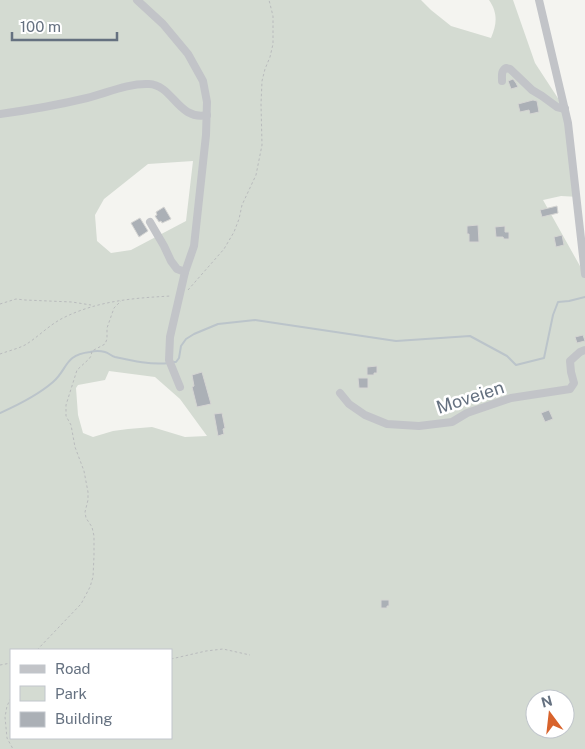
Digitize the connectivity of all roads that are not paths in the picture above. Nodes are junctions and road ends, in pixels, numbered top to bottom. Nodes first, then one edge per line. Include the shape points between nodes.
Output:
1 (138, 0) edge
2 (539, 0) edge
3 (502, 81) dead end
4 (565, 109) junction
5 (0, 114) edge
6 (207, 115) junction
7 (150, 222) dead end
8 (185, 272) junction
9 (585, 274) edge
10 (585, 350) edge
11 (180, 387) dead end
12 (340, 393) dead end

1 - 6 street via 188,54 203,81
2 - 4 street
3 - 4 street via 504,70 510,69 532,90
4 - 9 street
5 - 6 street via 60,104 139,83 155,84 165,90 186,112
6 - 8 street via 194,246
7 - 8 street via 171,261
8 - 11 street via 170,337 169,360
10 - 12 street, Moveien via 570,361 574,383 570,389 512,398 467,413 452,422 419,426 387,424 366,415

